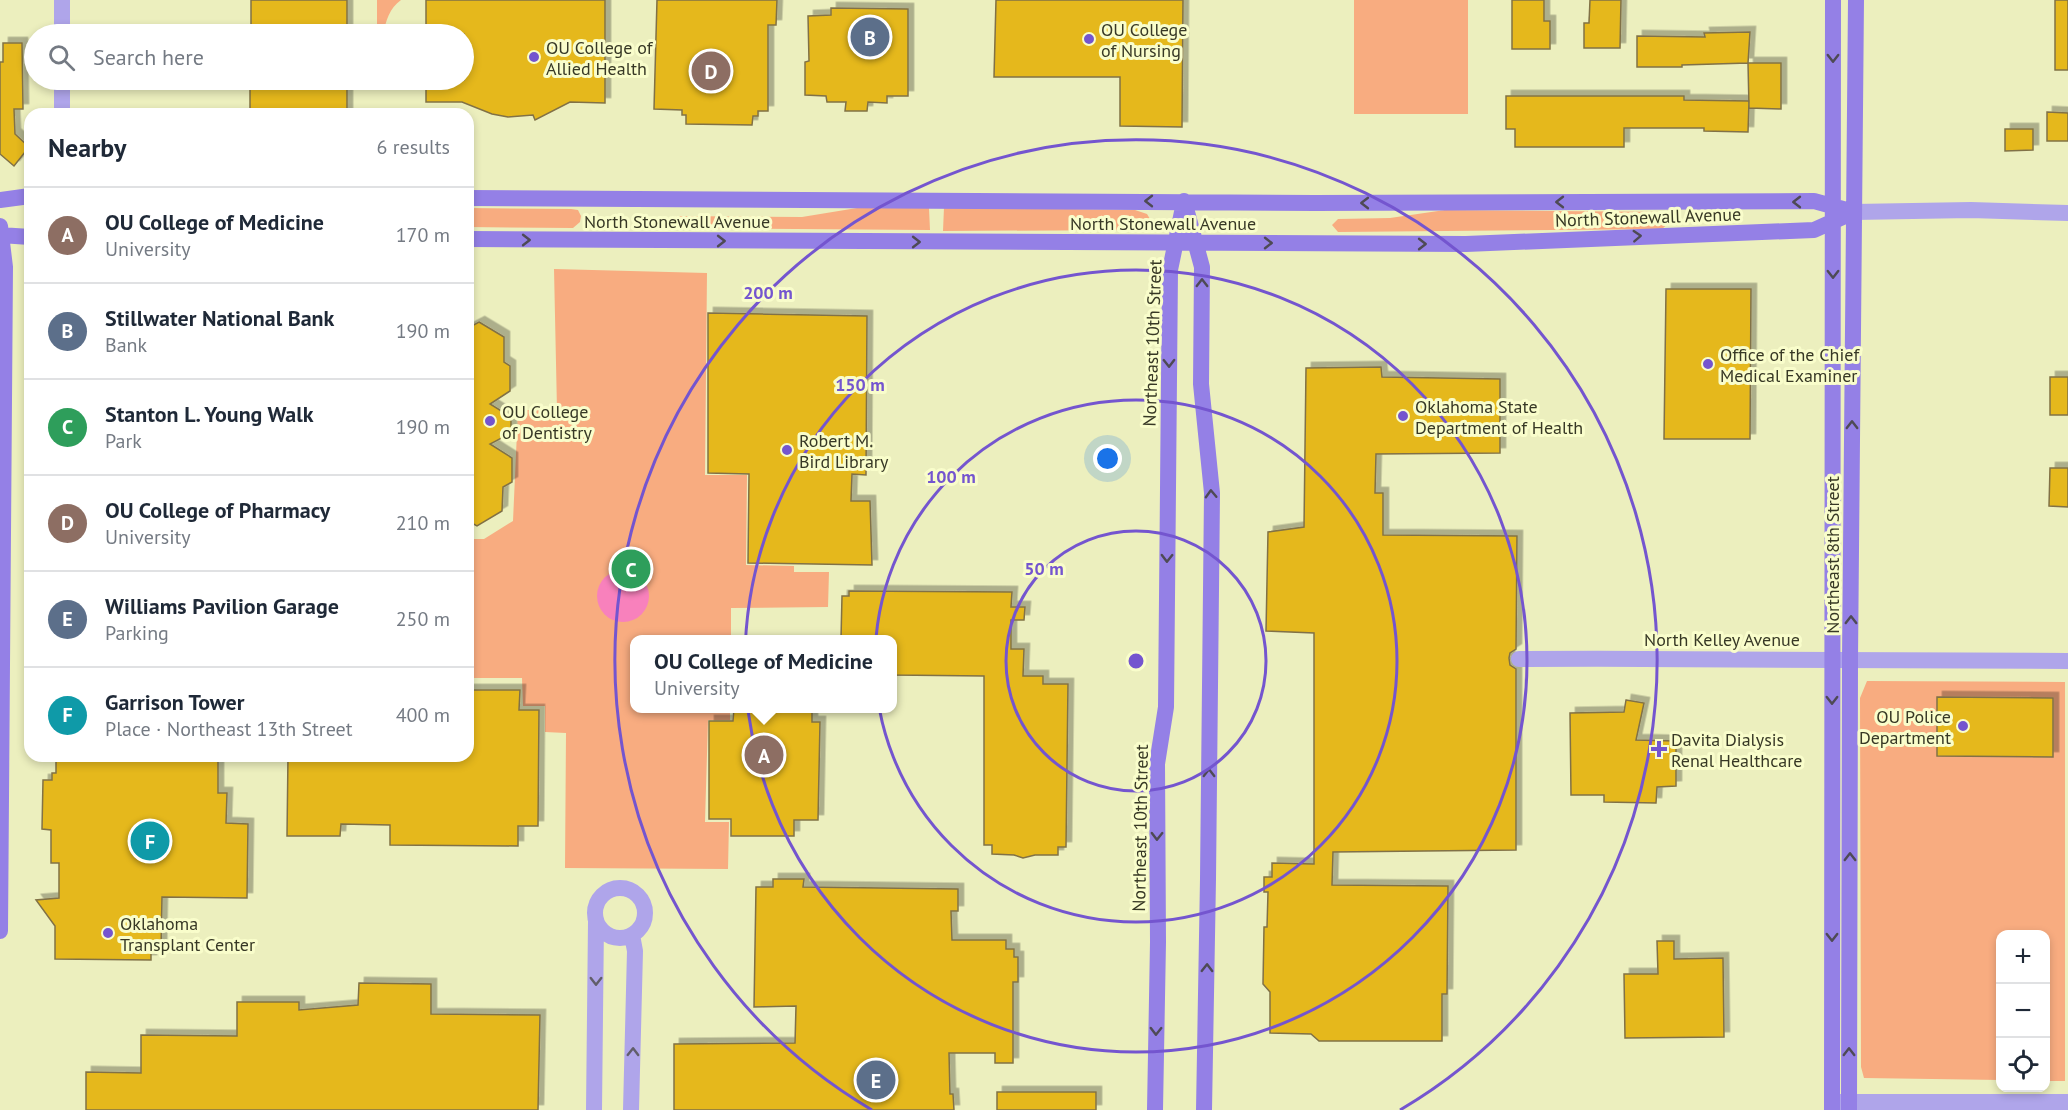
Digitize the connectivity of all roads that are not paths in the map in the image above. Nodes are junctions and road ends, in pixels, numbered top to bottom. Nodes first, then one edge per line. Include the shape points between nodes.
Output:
1 (62, 0) edge
2 (1833, 0) edge
3 (1856, 0) edge
4 (62, 24) edge
5 (62, 90) edge
6 (62, 108) edge
7 (24, 197) edge
8 (474, 198) edge
9 (0, 200) edge
10 (1184, 201) junction
11 (1854, 212) junction
12 (2068, 213) edge
13 (1833, 214) junction
14 (1, 233) edge
15 (24, 236) edge
16 (474, 239) edge
17 (1176, 242) junction
18 (1195, 242) junction
19 (2, 504) edge
20 (1519, 659) dead end
21 (1833, 660) junction
22 (1850, 660) junction
23 (2068, 661) edge
24 (596, 922) junction
25 (0, 931) edge
26 (632, 935) junction
27 (2068, 1102) edge
28 (1832, 1106) edge
29 (1849, 1106) edge
30 (594, 1110) edge
31 (631, 1110) edge
32 (1155, 1110) edge
33 (1204, 1110) edge

1 - 4 street
2 -> 13 main road, Northeast 8th Street
3 - 11 main road, Northeast 8th Street
5 - 6 street
7 - 9 main road
10 -> 8 main road, North Stonewall Avenue
13 -> 10 main road, North Stonewall Avenue via 1814,201
10 - 17 main road, Northeast 10th Street
10 - 18 main road
11 - 12 street, North Stonewall Avenue
11 - 13 main road, North Stonewall Avenue
22 -> 11 main road, Northeast 8th Street
18 -> 13 main road, North Stonewall Avenue via 1466,244 1814,230
13 -> 21 main road, Northeast 8th Street
14 - 15 main road
14 - 19 main road via 5,267
16 -> 17 main road, North Stonewall Avenue
17 - 18 main road, North Stonewall Avenue
17 -> 32 main road, Northeast 10th Street via 1170,270 1166,707 1157,764
33 -> 18 main road via 1212,493 1201,384 1202,267
19 - 25 main road
20 - 21 street, North Kelley Avenue
21 - 22 street, North Kelley Avenue
21 -> 28 main road, Northeast 8th Street
22 - 23 street, North Kelley Avenue
29 -> 22 main road, Northeast 8th Street
24 - 26 street via 603,932 615,938
24 - 26 street via 599,898 613,888 628,888 642,899 645,913 641,927
24 -> 30 street
31 -> 26 street via 635,951
27 - 29 street
28 - 29 street

